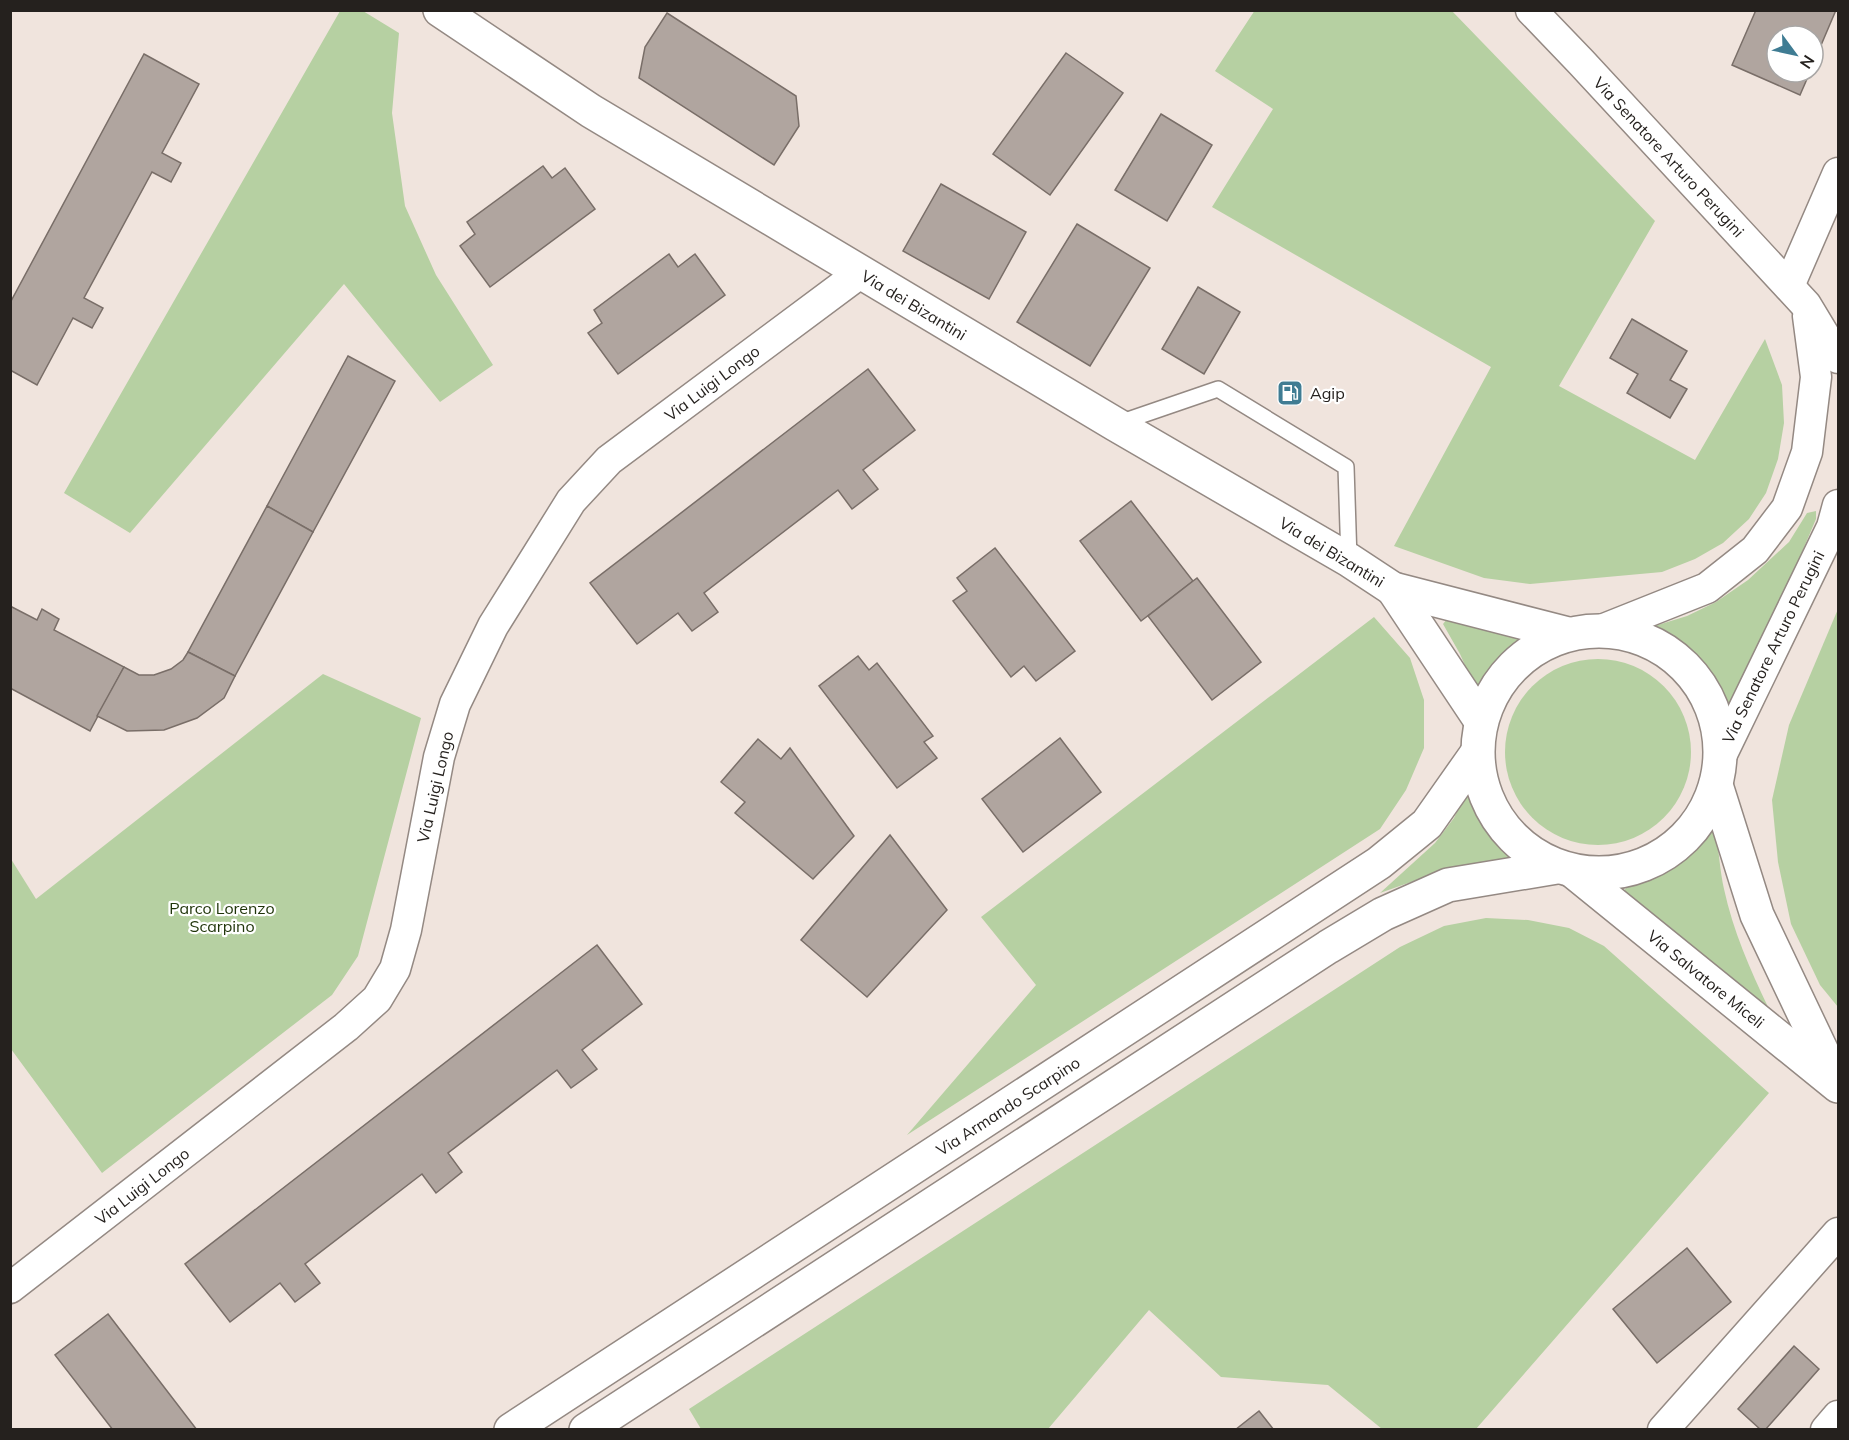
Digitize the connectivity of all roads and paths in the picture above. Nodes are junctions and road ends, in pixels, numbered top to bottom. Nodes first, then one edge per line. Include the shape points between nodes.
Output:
1 (440, 10) edge
2 (1531, 10) edge
3 (1839, 173) edge
4 (860, 273) junction
5 (1798, 296) junction
6 (1839, 358) edge
7 (1115, 424) junction
8 (1839, 505) edge
9 (1349, 560) junction
10 (1393, 589) junction
11 (1583, 632) junction
12 (1481, 721) junction
13 (1477, 753) junction
14 (1718, 771) junction
15 (1566, 870) junction
16 (1838, 1086) edge
17 (1839, 1233) edge
18 (10, 1288) edge
19 (1839, 1416) edge
20 (511, 1430) edge
21 (586, 1430) edge
22 (1663, 1430) edge
23 (1826, 1430) edge

1 - 4 street, Via dei Bizantini via 591,111
2 - 5 street, Via Senatore Arturo Perugini
3 - 5 street
4 - 7 street, Via dei Bizantini
4 - 18 street, Via Luigi Longo via 609,460 571,501 493,626 455,704 439,757 406,930 395,969 376,999 346,1027
5 - 6 street, Via Senatore Arturo Perugini
5 - 11 street via 1816,377 1807,452 1787,508 1755,550 1707,588
7 - 9 street, Via dei Bizantini
7 - 9 lane via 1218,388 1346,467
8 - 14 street, Via Senatore Arturo Perugini
9 - 10 street, Via dei Bizantini
10 - 11 street, Via dei Bizantini
10 - 12 street, Via dei Bizantini
11 - 12 street via 1544,644 1522,658 1504,676
11 - 14 street, Via dei Bizantini via 1638,637 1672,655 1699,683 1715,718
12 - 13 street
13 - 15 street, Via Salvatore Miceli via 1483,790 1499,823 1525,849
13 - 20 street, Via Armando Scarpino via 1427,825 1379,863
14 - 15 street via 1701,818 1677,846 1646,864 1610,874
14 - 16 street, Via Salvatore Miceli via 1757,915
15 - 16 street, Via Salvatore Miceli
15 - 21 street via 1448,885 1383,914
17 - 22 street
19 - 23 street

